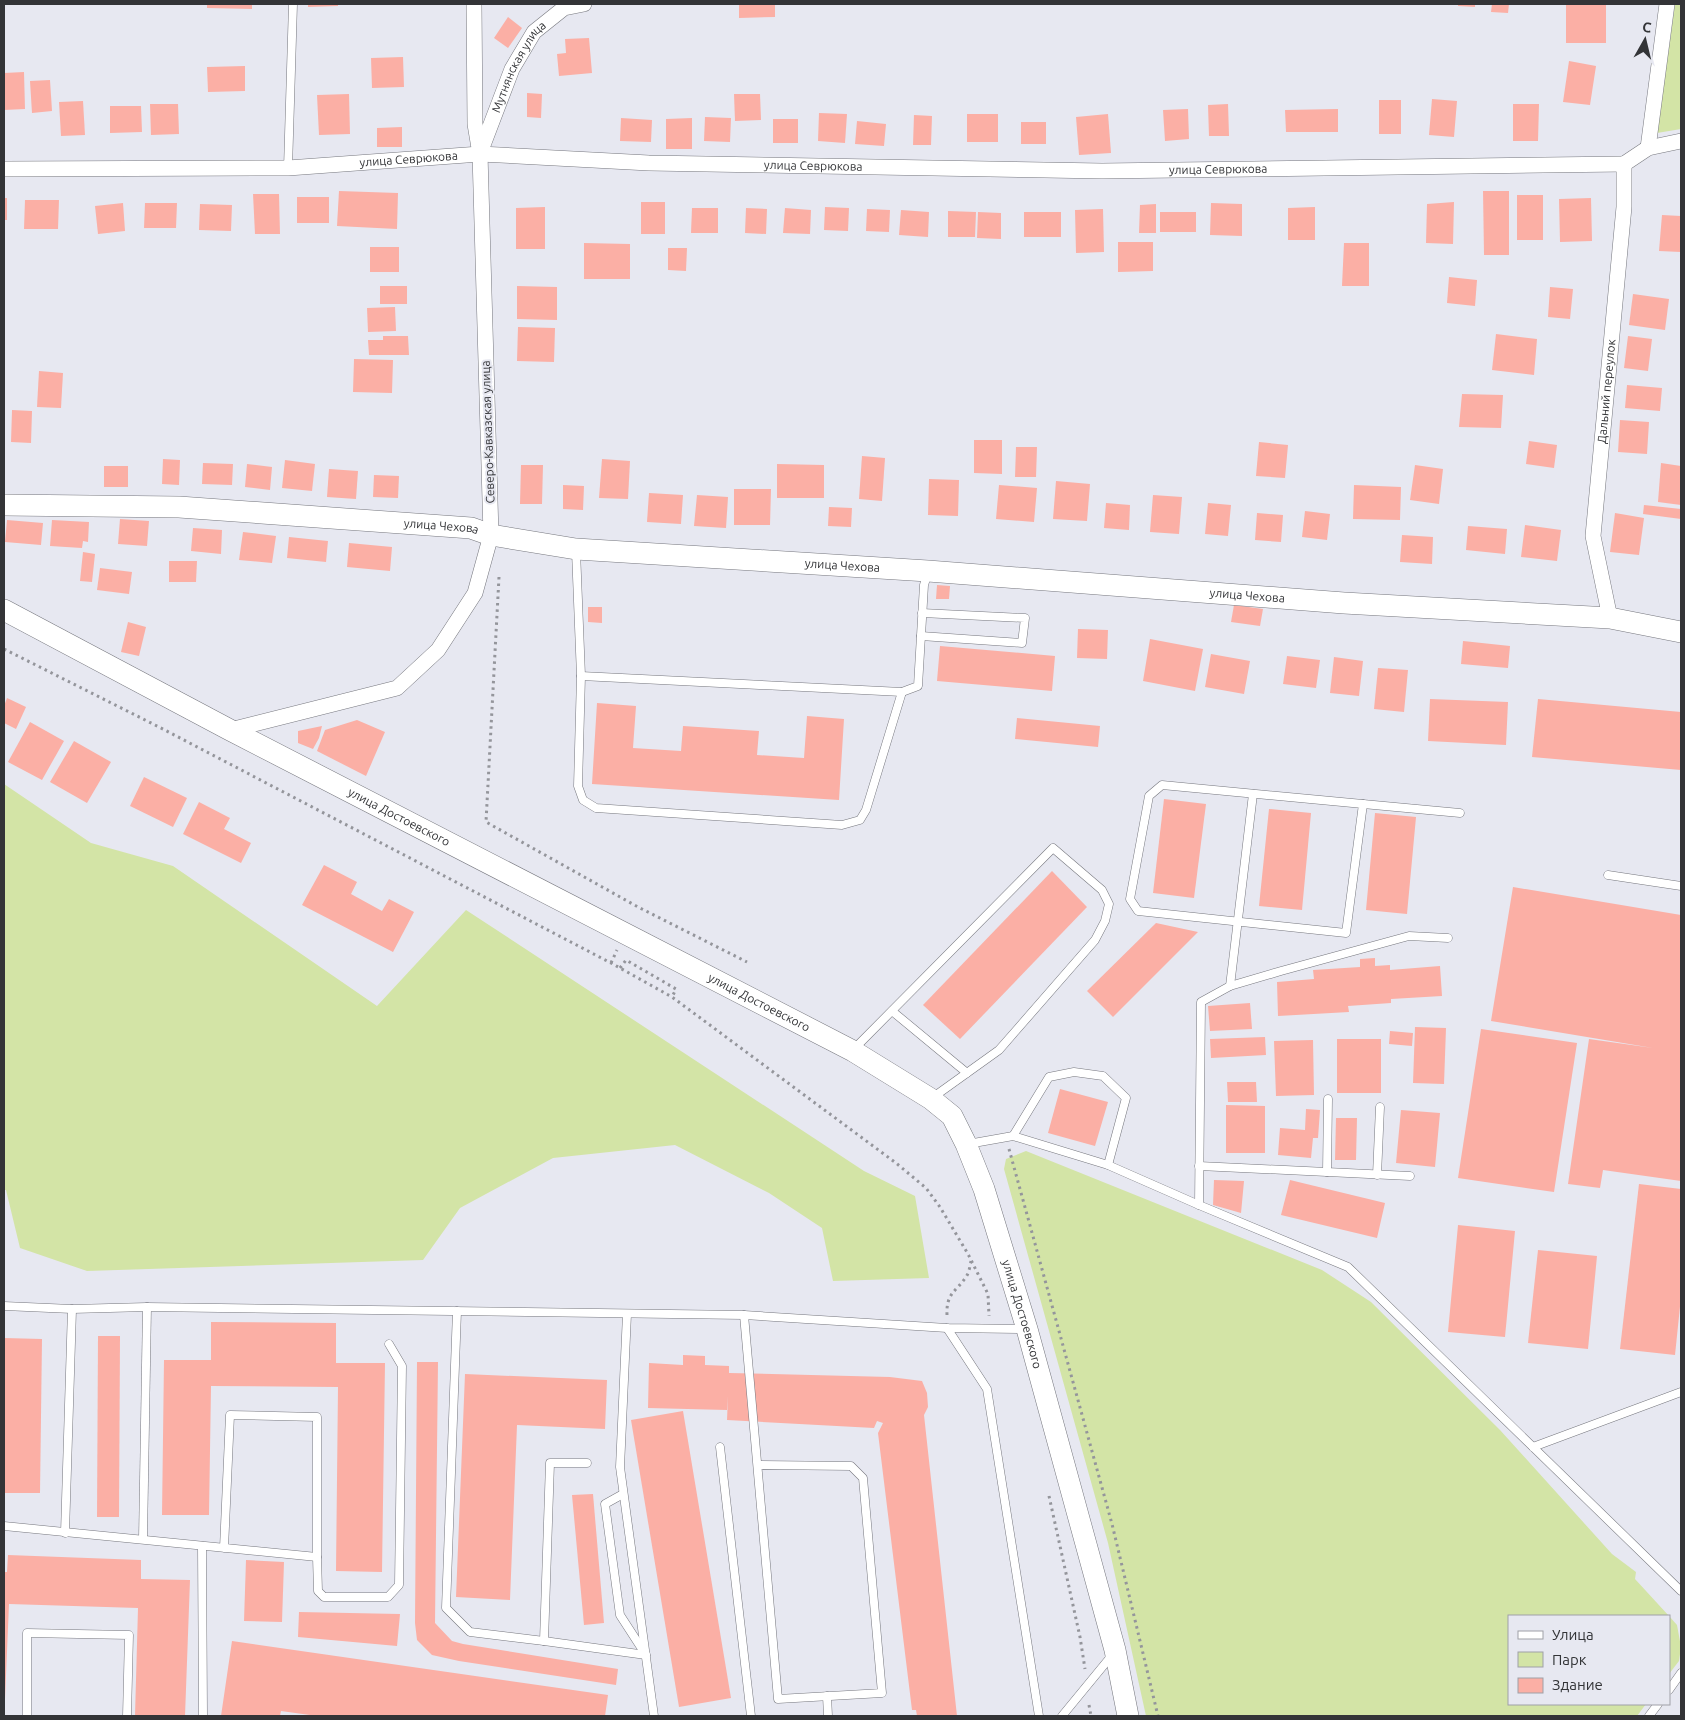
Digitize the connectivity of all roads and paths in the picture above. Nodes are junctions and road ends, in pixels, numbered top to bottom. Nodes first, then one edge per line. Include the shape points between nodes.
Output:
1 (293, 4) edge
2 (474, 4) edge
3 (584, 4) edge
4 (1667, 4) edge
5 (1681, 141) edge
6 (1648, 148) junction
7 (480, 154) junction
8 (1624, 164) junction
9 (288, 168) junction
10 (4, 169) edge
11 (4, 505) edge
12 (491, 535) junction
13 (576, 549) junction
14 (928, 571) junction
15 (499, 574) dead end
16 (4, 610) edge
17 (922, 613) junction
18 (1610, 618) junction
19 (1681, 632) edge
20 (921, 636) junction
21 (4, 649) edge
22 (581, 676) junction
23 (902, 692) junction
24 (230, 730) junction
25 (1253, 794) junction
26 (1363, 804) junction
27 (1460, 813) dead end
28 (1608, 875) dead end
29 (1681, 886) edge
30 (1238, 922) junction
31 (1448, 938) dead end
32 (747, 962) dead end
33 (620, 968) junction
34 (1230, 986) junction
35 (672, 997) junction
36 (892, 1011) junction
37 (853, 1051) junction
38 (967, 1073) junction
39 (1328, 1098) dead end
40 (931, 1099) junction
41 (1380, 1107) dead end
42 (1013, 1136) junction
43 (1004, 1137) junction
44 (966, 1144) junction
45 (1108, 1165) junction
46 (1199, 1166) junction
47 (1327, 1172) junction
48 (1377, 1174) junction
49 (1410, 1176) dead end
50 (1199, 1205) junction
51 (972, 1261) junction
52 (4, 1306) edge
53 (147, 1307) junction
54 (72, 1309) junction
55 (456, 1311) junction
56 (627, 1314) junction
57 (744, 1315) junction
58 (947, 1328) junction
59 (990, 1329) junction
60 (1026, 1329) junction
61 (389, 1344) dead end
62 (1681, 1392) edge
63 (720, 1447) dead end
64 (1533, 1447) junction
65 (587, 1463) dead end
66 (758, 1465) junction
67 (1048, 1489) dead end
68 (623, 1494) junction
69 (4, 1526) edge
70 (65, 1533) junction
71 (143, 1539) junction
72 (202, 1546) junction
73 (224, 1548) junction
74 (317, 1558) junction
75 (1681, 1591) edge
76 (544, 1641) junction
77 (1115, 1650) junction
78 (646, 1655) junction
79 (1681, 1673) edge
80 (1087, 1686) junction
81 (1670, 1689) edge
82 (827, 1696) junction
83 (1657, 1705) edge
84 (27, 1716) edge
85 (127, 1716) edge
86 (203, 1716) edge
87 (654, 1716) edge
88 (751, 1716) edge
89 (828, 1716) edge
90 (1039, 1716) edge
91 (1062, 1716) edge
92 (1091, 1716) edge
93 (1128, 1716) edge
94 (1158, 1716) edge
95 (1649, 1716) edge

1 - 9 lane
2 - 7 street, Северо-Кавказская улица via 475,124
3 - 7 street, Мутнянская улица via 564,8 534,32 512,69
4 - 6 street
5 - 6 street
6 - 8 street
7 - 8 street, улица Севрюкова via 649,163 1102,172
7 - 9 street, улица Севрюкова
7 - 12 street, Северо-Кавказская улица
8 - 18 street, Дальний переулок via 1624,207 1593,536
9 - 10 street, улица Севрюкова
11 - 12 main road, улица Чехова via 179,507 471,528
12 - 13 main road, улица Чехова
12 - 24 street, Северо-Кавказская улица via 474,593 438,650 397,688
13 - 14 main road, улица Чехова
13 - 22 lane
14 - 17 lane
14 - 18 main road, улица Чехова via 1344,603
15 - 32 path via 486,822 638,907
16 - 24 main road, улица Достоевского
17 - 20 lane
17 - 20 lane via 1025,618 1022,643
18 - 19 main road, улица Чехова
20 - 23 lane via 918,686
21 - 33 path
22 - 23 lane
22 - 23 lane via 578,786 583,800 596,808 842,825 860,820 866,810
24 - 37 main road, улица Достоевского
25 - 26 lane
25 - 30 lane
25 - 30 lane via 1162,786 1149,796 1130,899 1138,911
26 - 27 lane
26 - 30 lane via 1346,933
28 - 29 lane
30 - 34 lane
31 - 34 lane via 1409,936
33 - 35 path
33 - 35 path via 626,960 676,988
34 - 46 lane via 1201,1002
35 - 51 path via 896,1162 926,1188
36 - 37 lane
36 - 38 lane
36 - 38 lane via 1053,848 1102,890 1109,904 1105,921 1095,940 999,1050
37 - 40 main road, улица Достоевского
38 - 40 lane
39 - 47 lane
40 - 44 main road, улица Достоевского via 952,1116
41 - 48 lane
42 - 43 lane
42 - 45 lane
42 - 45 lane via 1049,1077 1074,1072 1103,1076 1126,1098
43 - 44 lane
43 - 94 path via 1112,1524
44 - 60 main road, улица Достоевского via 984,1189
45 - 50 lane
46 - 47 lane
46 - 50 lane
47 - 48 lane
48 - 49 lane
50 - 64 lane via 1348,1267
51 - 58 path via 967,1276 952,1292 947,1309
51 - 59 path via 988,1294
52 - 54 lane
53 - 54 lane
53 - 55 lane
53 - 71 lane
54 - 70 lane
55 - 56 lane
55 - 76 lane via 446,1608 470,1632
56 - 57 lane
56 - 68 lane via 620,1467
57 - 58 lane
57 - 66 lane
58 - 59 lane
58 - 90 lane via 987,1389
59 - 60 lane
60 - 77 main road, улица Достоевского
61 - 74 lane via 402,1366 399,1585 388,1597 324,1597 318,1591
62 - 64 lane
63 - 88 lane
64 - 75 lane
65 - 76 lane via 550,1463
66 - 82 lane via 778,1699
66 - 82 lane via 851,1466 863,1478 882,1693
67 - 80 path via 1080,1637
68 - 78 lane
68 - 78 lane via 605,1504 620,1615
69 - 70 lane
70 - 71 lane
71 - 72 lane
72 - 73 lane
72 - 86 lane
73 - 74 lane
73 - 74 lane via 230,1415 317,1417
76 - 78 lane
77 - 80 lane
77 - 93 main road, улица Достоевского
78 - 87 lane
79 - 81 lane
80 - 91 lane
80 - 92 path
82 - 89 lane
83 - 95 lane
84 - 85 lane via 27,1633 128,1635

